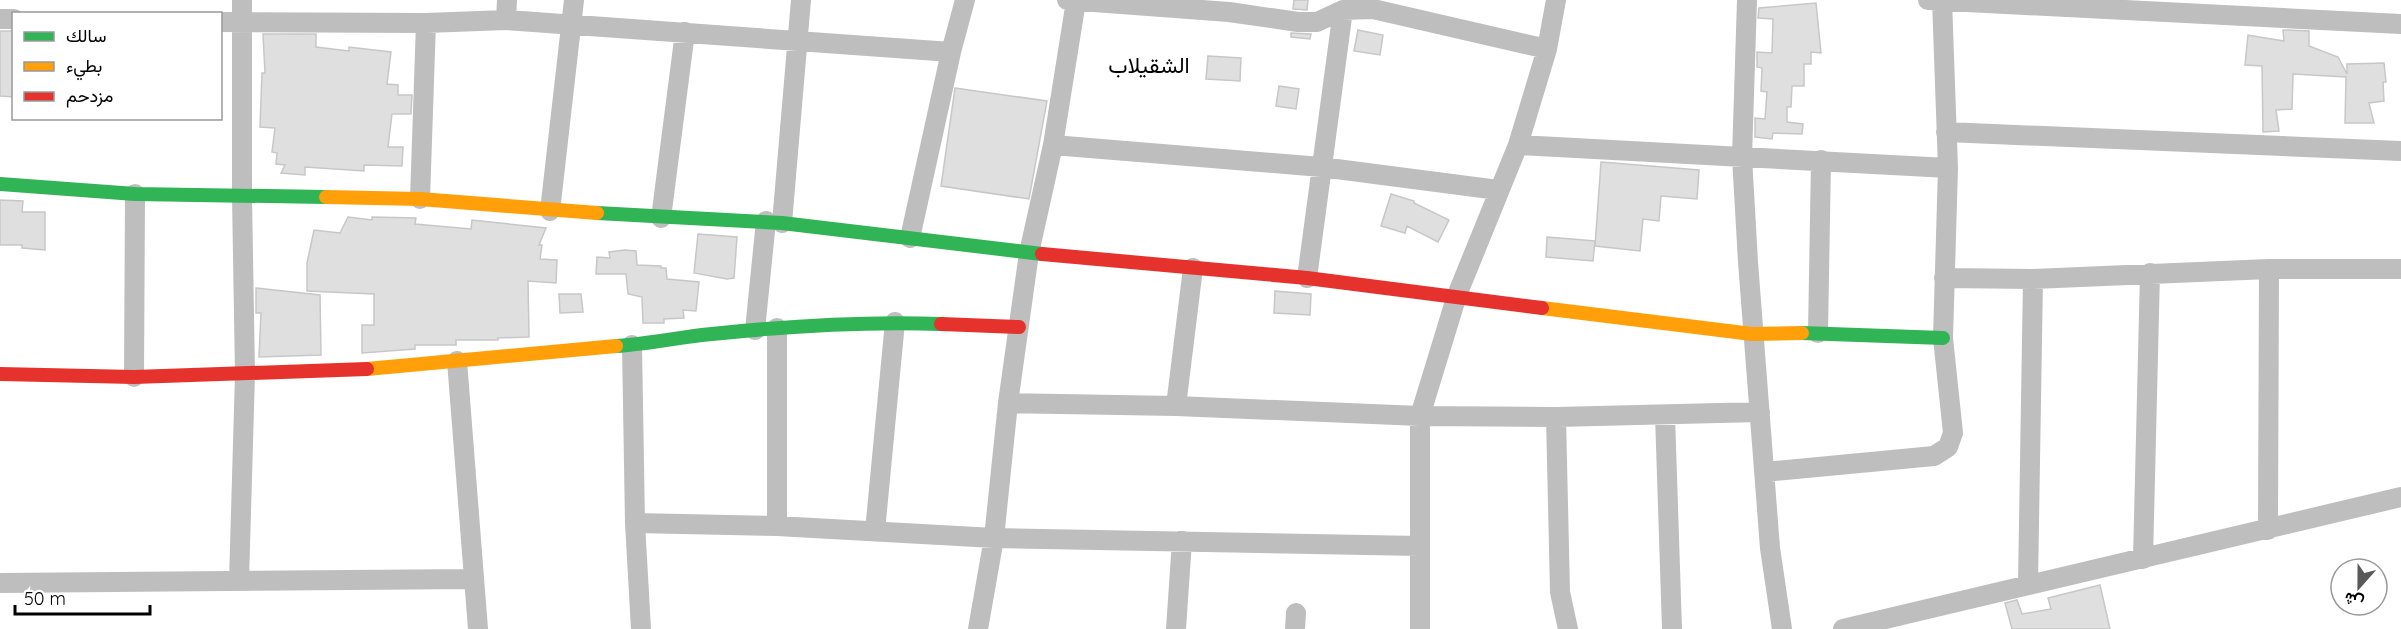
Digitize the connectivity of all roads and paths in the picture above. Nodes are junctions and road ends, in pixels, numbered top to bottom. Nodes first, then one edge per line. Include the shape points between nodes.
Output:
1 (242, 0) edge
2 (507, 0) edge
3 (574, 0) edge
4 (801, 0) edge
5 (965, 0) edge
6 (1556, 0) edge
7 (1747, 0) edge
8 (1928, 0) edge
9 (1942, 0) edge
10 (1072, 1) edge
11 (1373, 4) edge
12 (1231, 6) edge
13 (1343, 10) junction
14 (506, 20) junction
15 (222, 22) edge
16 (242, 22) junction
17 (426, 23) junction
18 (571, 24) junction
19 (2401, 24) edge
20 (685, 32) junction
21 (798, 40) junction
22 (1547, 49) junction
23 (951, 52) junction
24 (1946, 132) junction
25 (1053, 145) junction
26 (1518, 145) junction
27 (2401, 151) edge
28 (1742, 157) junction
29 (1821, 160) junction
30 (1321, 167) junction
31 (1948, 168) junction
32 (0, 184) edge
33 (1498, 190) junction
34 (135, 194) junction
35 (242, 196) junction
36 (420, 199) junction
37 (550, 211) junction
38 (661, 218) junction
39 (774, 222) junction
40 (910, 238) junction
41 (1029, 253) junction
42 (1193, 268) junction
43 (2268, 269) junction
44 (2401, 269) edge
45 (2150, 273) junction
46 (1307, 278) junction
47 (1944, 278) junction
48 (2033, 279) junction
49 (1457, 295) junction
50 (895, 322) junction
51 (1019, 327) junction
52 (777, 328) junction
53 (755, 330) junction
54 (1818, 333) junction
55 (1752, 334) junction
56 (1943, 338) junction
57 (632, 345) junction
58 (457, 361) junction
59 (0, 374) edge
60 (245, 374) junction
61 (134, 377) junction
62 (1008, 403) junction
63 (1176, 406) junction
64 (1760, 412) junction
65 (1665, 415) junction
66 (1420, 416) junction
67 (1556, 417) junction
68 (1765, 472) junction
69 (2401, 497) edge
70 (635, 523) junction
71 (777, 526) junction
72 (2268, 530) junction
73 (875, 531) junction
74 (994, 538) junction
75 (1182, 541) junction
76 (1420, 546) junction
77 (2144, 559) junction
78 (474, 579) junction
79 (239, 581) junction
80 (0, 583) edge
81 (2028, 585) junction
82 (478, 629) edge
83 (641, 629) edge
84 (978, 629) edge
85 (1176, 629) edge
86 (1420, 629) edge
87 (1568, 629) edge
88 (1672, 629) edge
89 (1782, 629) edge
90 (1843, 629) edge

1 - 16 street
2 - 14 street
3 - 18 street
4 - 21 street
5 - 23 street
6 - 22 street
7 - 28 street
8 - 9 street
9 - 19 street
9 - 24 street
10 - 12 street
10 - 25 street
11 - 13 street
11 - 22 street
12 - 13 street via 1298,22 1317,22
13 - 30 street
14 - 17 street
14 - 18 street
15 - 16 street
16 - 17 street
16 - 35 street
17 - 36 street
18 - 20 street
18 - 37 street
20 - 21 street
20 - 38 street
21 - 23 street
21 - 39 street
22 - 26 street
23 - 40 street
24 - 27 street
24 - 31 street
25 - 30 street
25 - 41 street
26 - 28 street
26 - 33 street
28 - 29 street
28 - 55 street
29 - 31 street
29 - 54 street
30 - 33 street
30 - 46 street
31 - 47 street
32 - 34 street
33 - 49 street
34 - 35 street
34 - 61 street
35 - 36 street
35 - 60 street
36 - 37 street
37 - 38 street
38 - 39 street
39 - 40 street
39 - 53 street
40 - 41 street
41 - 42 street
41 - 51 street
42 - 46 street
42 - 63 street
43 - 44 street
43 - 45 street
43 - 72 street
45 - 48 street
45 - 77 street
46 - 49 street
47 - 48 street
47 - 56 street
48 - 81 street
49 - 55 street
49 - 66 street
50 - 51 street
50 - 52 street
50 - 73 street
51 - 62 street
52 - 53 street
52 - 71 street
53 - 57 street
54 - 55 street
54 - 56 street
55 - 64 street
56 - 68 street via 1953,433 1948,447 1934,456
57 - 58 street
57 - 70 street
58 - 60 street
58 - 78 street
59 - 61 street
60 - 61 street
60 - 79 street
62 - 63 street
62 - 74 street
63 - 66 street
64 - 65 street
64 - 68 street
65 - 67 street
65 - 88 street
66 - 67 street
66 - 76 street
67 - 87 street via 1560,592
68 - 89 street via 1770,548
69 - 72 street
70 - 71 street
70 - 83 street
71 - 73 street
72 - 77 street
73 - 74 street
74 - 75 street
74 - 84 street
75 - 76 street
75 - 85 street
76 - 86 street
77 - 81 street
78 - 79 street
78 - 82 street
79 - 80 street
81 - 90 street

